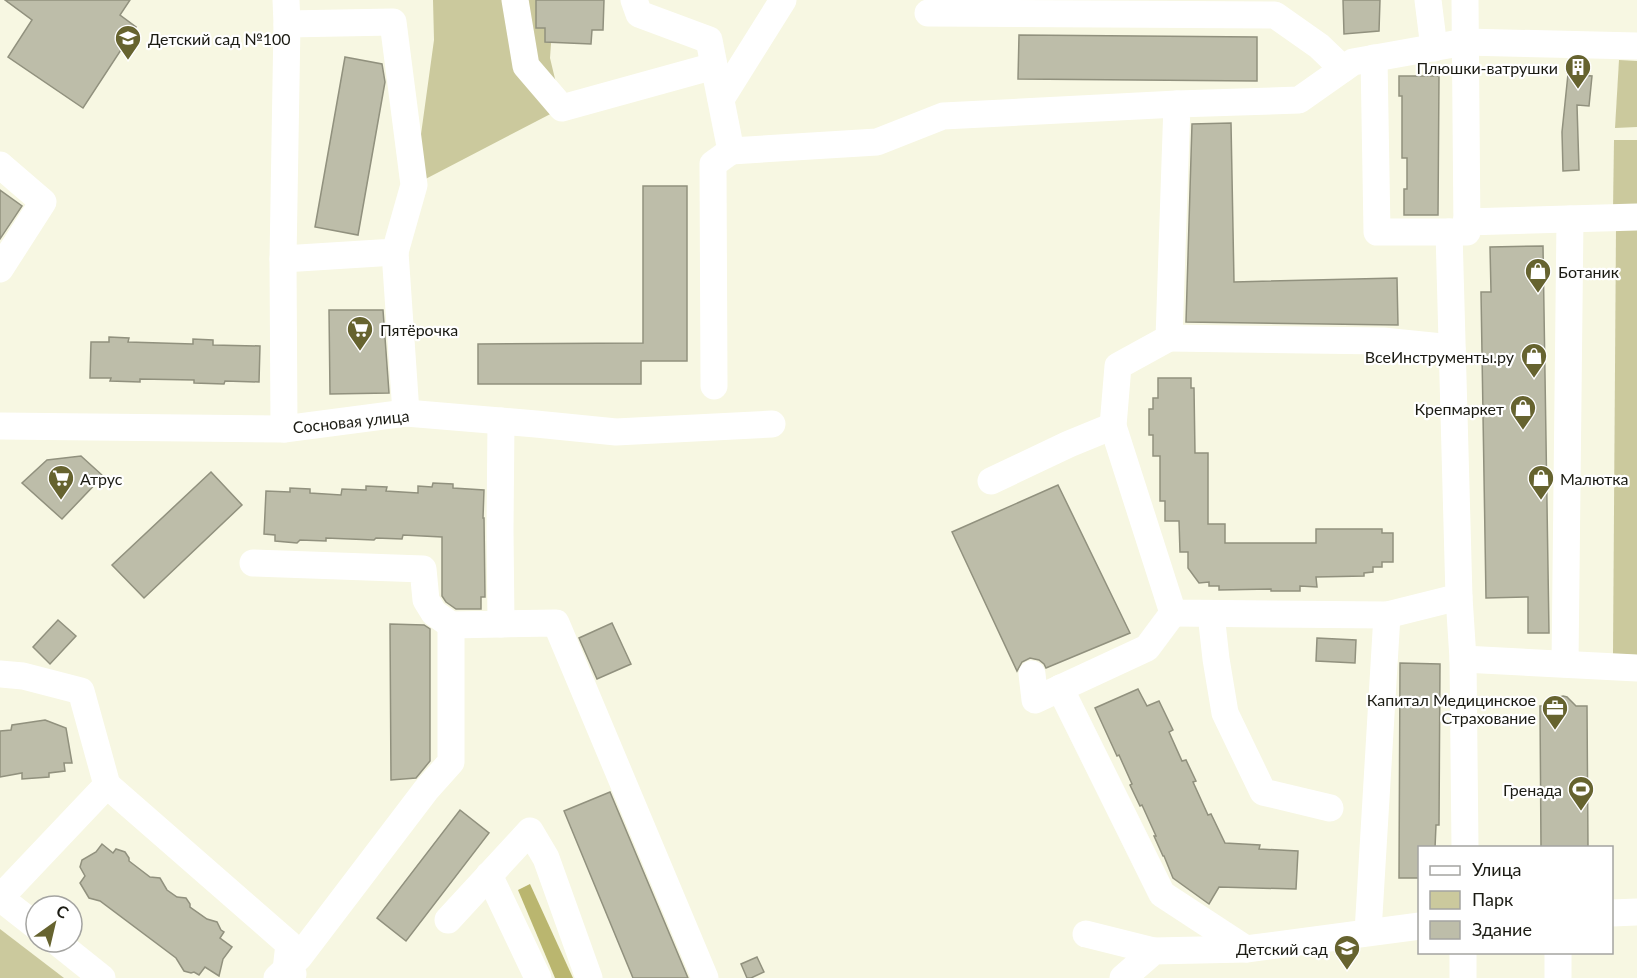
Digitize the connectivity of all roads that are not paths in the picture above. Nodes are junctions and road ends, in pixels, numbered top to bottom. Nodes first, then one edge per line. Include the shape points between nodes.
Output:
1 (514, 0) edge
2 (634, 0) edge
3 (783, 0) edge
4 (1428, 0) edge
5 (1465, 0) edge
6 (392, 11) edge
7 (287, 12) edge
8 (928, 13) dead end
9 (1465, 42) junction
10 (1637, 46) edge
11 (1434, 48) junction
12 (1374, 58) junction
13 (714, 66) junction
14 (1343, 69) junction
15 (721, 99) junction
16 (1178, 104) junction
17 (731, 151) junction
18 (0, 165) edge
19 (1637, 217) edge
20 (1570, 219) junction
21 (1458, 227) junction
22 (395, 252) junction
23 (283, 259) junction
24 (0, 269) edge
25 (1169, 338) junction
26 (1452, 348) junction
27 (714, 386) dead end
28 (406, 413) junction
29 (501, 421) junction
30 (772, 424) dead end
31 (0, 426) edge
32 (1113, 426) junction
33 (284, 429) junction
34 (991, 481) dead end
35 (254, 562) dead end
36 (1459, 597) junction
37 (1173, 613) junction
38 (1212, 614) junction
39 (1387, 615) junction
40 (501, 624) junction
41 (451, 625) junction
42 (1463, 659) junction
43 (1564, 664) junction
44 (1637, 668) edge
45 (0, 674) edge
46 (1032, 674) dead end
47 (1060, 688) junction
48 (107, 785) junction
49 (1330, 808) dead end
50 (1465, 846) edge
51 (489, 875) junction
52 (0, 898) edge
53 (1637, 912) edge
54 (1613, 913) edge
55 (24, 917) edge
56 (448, 920) dead end
57 (1418, 926) edge
58 (1368, 932) junction
59 (1086, 934) dead end
60 (1246, 949) junction
61 (1154, 951) junction
62 (72, 954) edge
63 (1463, 954) edge
64 (1558, 954) edge
65 (288, 975) edge
66 (102, 978) edge
67 (538, 978) edge
68 (589, 978) edge
69 (705, 978) edge
70 (1123, 978) edge
71 (1463, 978) edge
72 (1558, 978) edge

1 - 13 street via 526,66 562,108
2 - 13 street via 639,14 709,40
3 - 15 street
4 - 11 street
5 - 9 street
6 - 7 street
6 - 22 street via 414,185
7 - 23 street
8 - 14 street via 1275,15 1319,46
9 - 10 street
9 - 11 street
9 - 21 street
11 - 12 street
12 - 14 street via 1353,62
12 - 21 street via 1377,232
13 - 15 street
14 - 16 street via 1299,100
15 - 17 street
16 - 17 street via 943,116 877,142
16 - 25 street
17 - 27 street via 713,164
18 - 24 street via 43,202
19 - 20 street
20 - 21 street
20 - 43 street
21 - 26 street
22 - 23 street
22 - 28 street
23 - 33 street
25 - 26 street via 1383,341
25 - 32 street via 1118,366
26 - 36 street
28 - 29 street, Сосновая улица
28 - 33 street, Сосновая улица
29 - 30 street, Сосновая улица via 616,432
29 - 40 street
31 - 33 street, Сосновая улица
32 - 34 street
32 - 37 street
35 - 41 street via 423,569 426,600 434,613
36 - 39 street
36 - 42 street
37 - 38 street
37 - 47 street via 1147,648 1115,651
38 - 39 street
38 - 49 street via 1225,713 1263,792
39 - 58 street
40 - 41 street
40 - 69 street via 556,623
41 - 65 street via 451,762
42 - 43 street
42 - 50 street
43 - 44 street
45 - 48 street via 81,691
46 - 47 street via 1035,700
47 - 60 street via 1162,894
48 - 52 street
48 - 65 street via 289,944
51 - 56 street
51 - 67 street
51 - 68 street via 530,831 546,858
52 - 55 street
53 - 54 street
57 - 58 street
58 - 60 street
59 - 61 street
60 - 61 street
61 - 70 street
62 - 66 street
63 - 71 street
64 - 72 street

